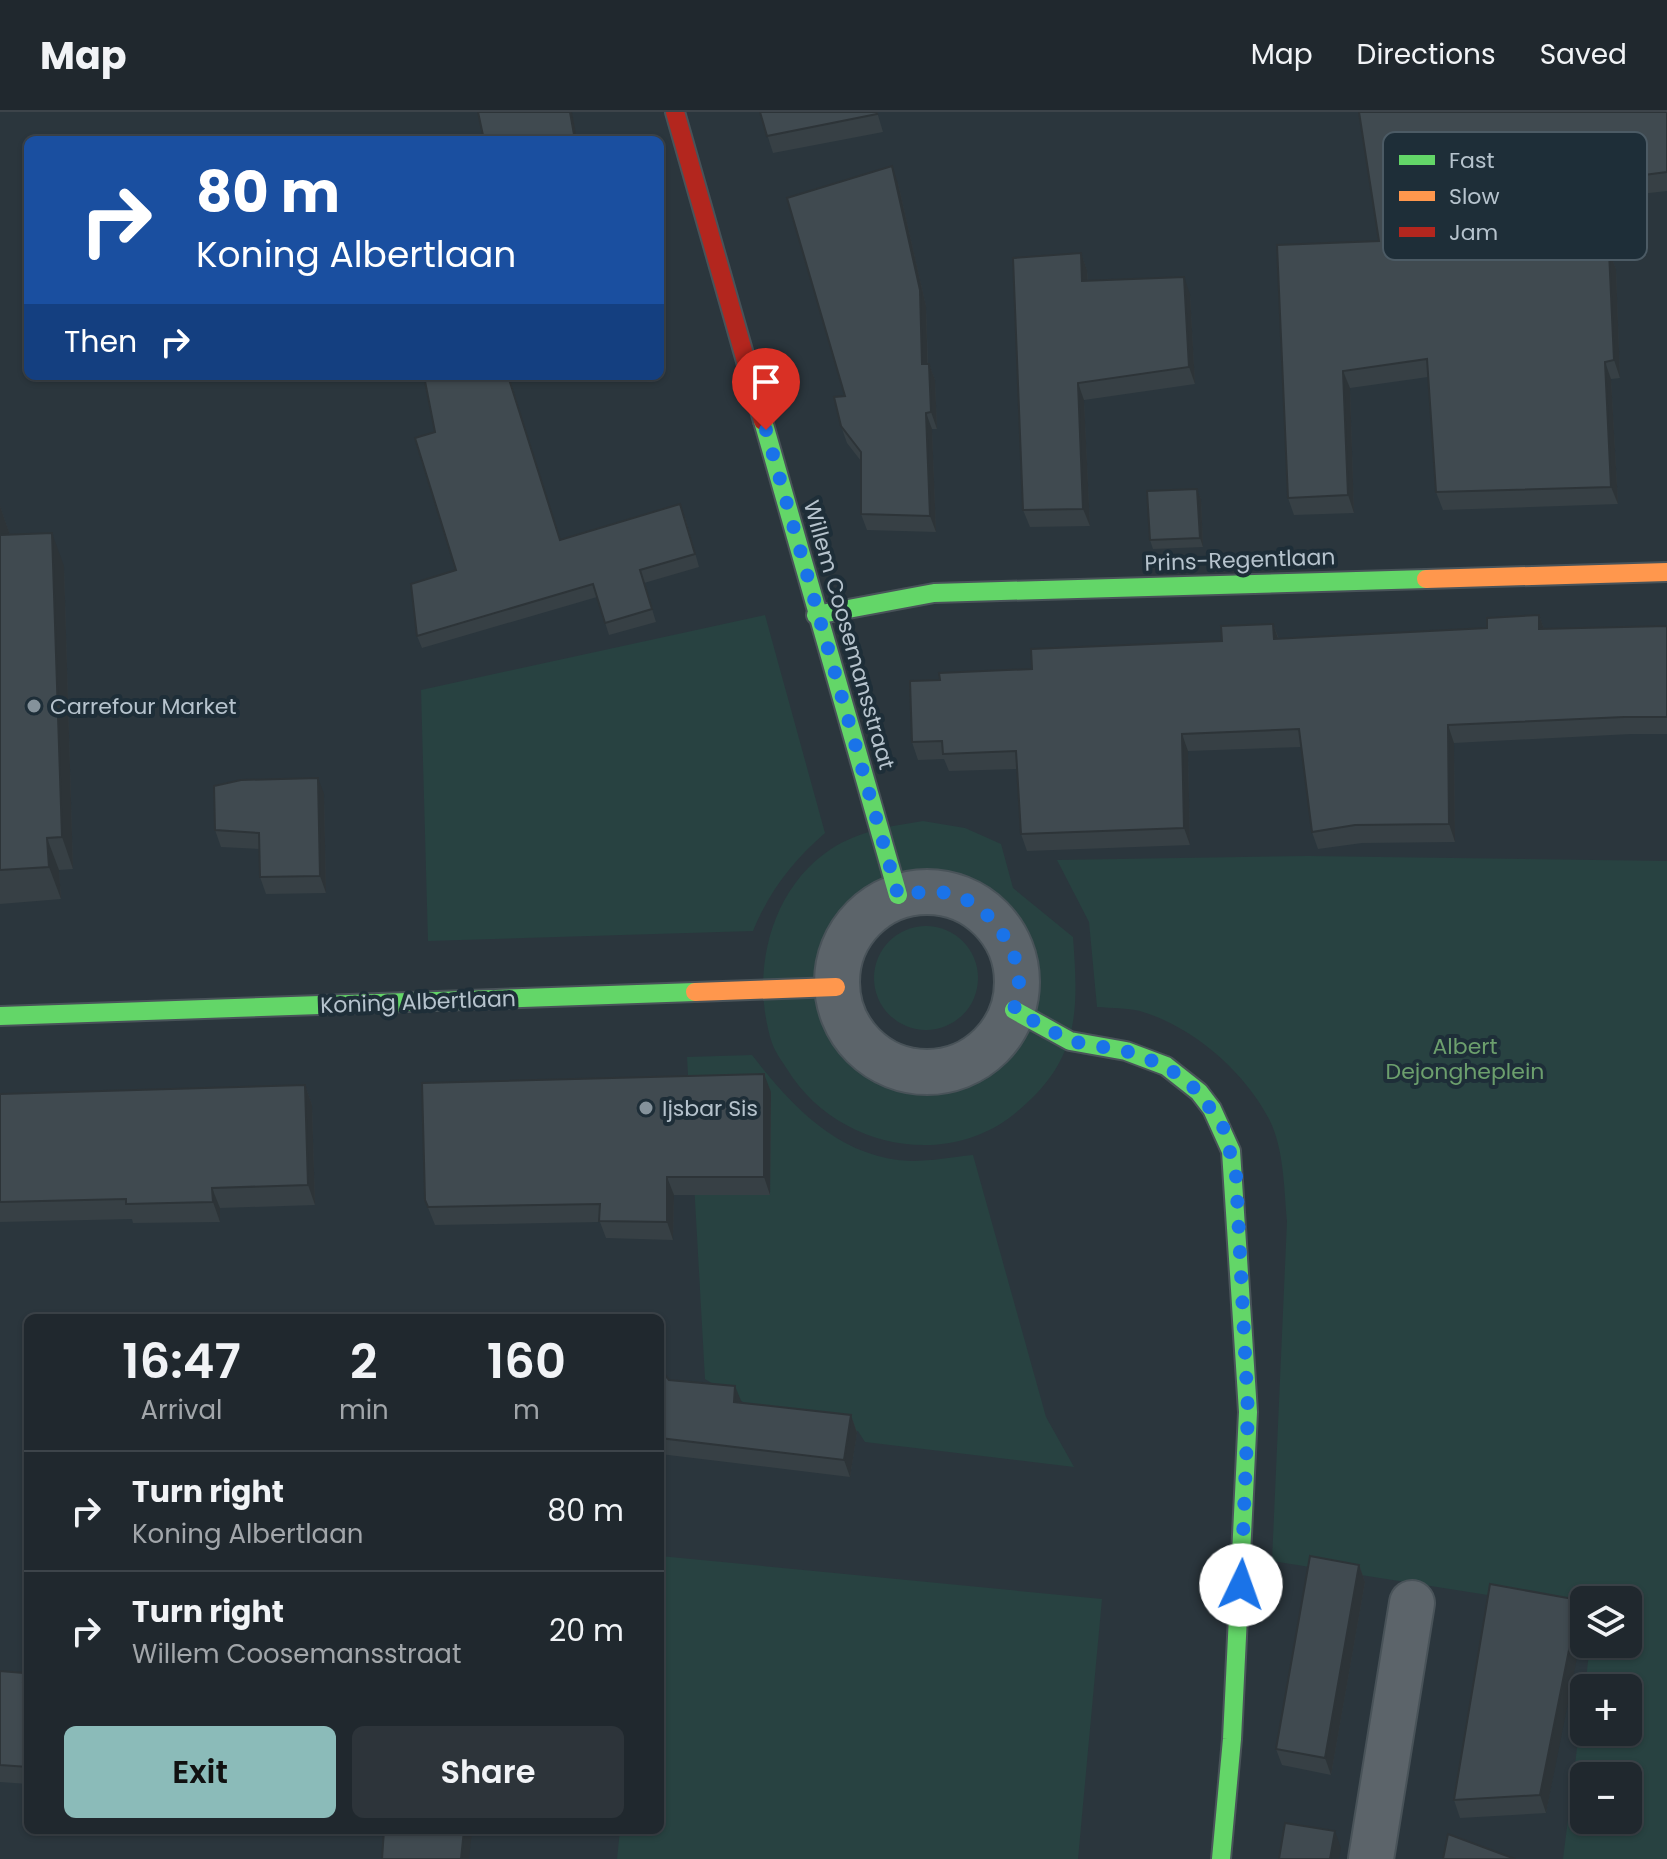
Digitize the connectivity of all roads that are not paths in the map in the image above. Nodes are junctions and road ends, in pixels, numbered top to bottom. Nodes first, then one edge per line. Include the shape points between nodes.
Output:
1 (675, 112) edge
2 (1667, 572) edge
3 (816, 615) junction
4 (898, 895) junction
5 (836, 987) junction
6 (1014, 1010) junction
7 (0, 1016) edge
8 (1412, 1603) dead end
9 (1221, 1859) edge
10 (1371, 1859) edge

1 - 3 street, Willem Coosemansstraat
2 - 3 street, Prins-Regentlaan via 934,593
3 - 4 street, Willem Coosemansstraat
4 - 5 street via 861,918 840,952
4 - 6 street via 930,890 964,898 983,912 1011,946 1019,978
5 - 6 street via 847,1025 867,1050 898,1069 938,1072 976,1059 997,1041
5 - 7 street, Koning Albertlaan
6 - 9 street via 1070,1041 1126,1051 1166,1066 1199,1092 1231,1151 1248,1412
8 - 10 street

